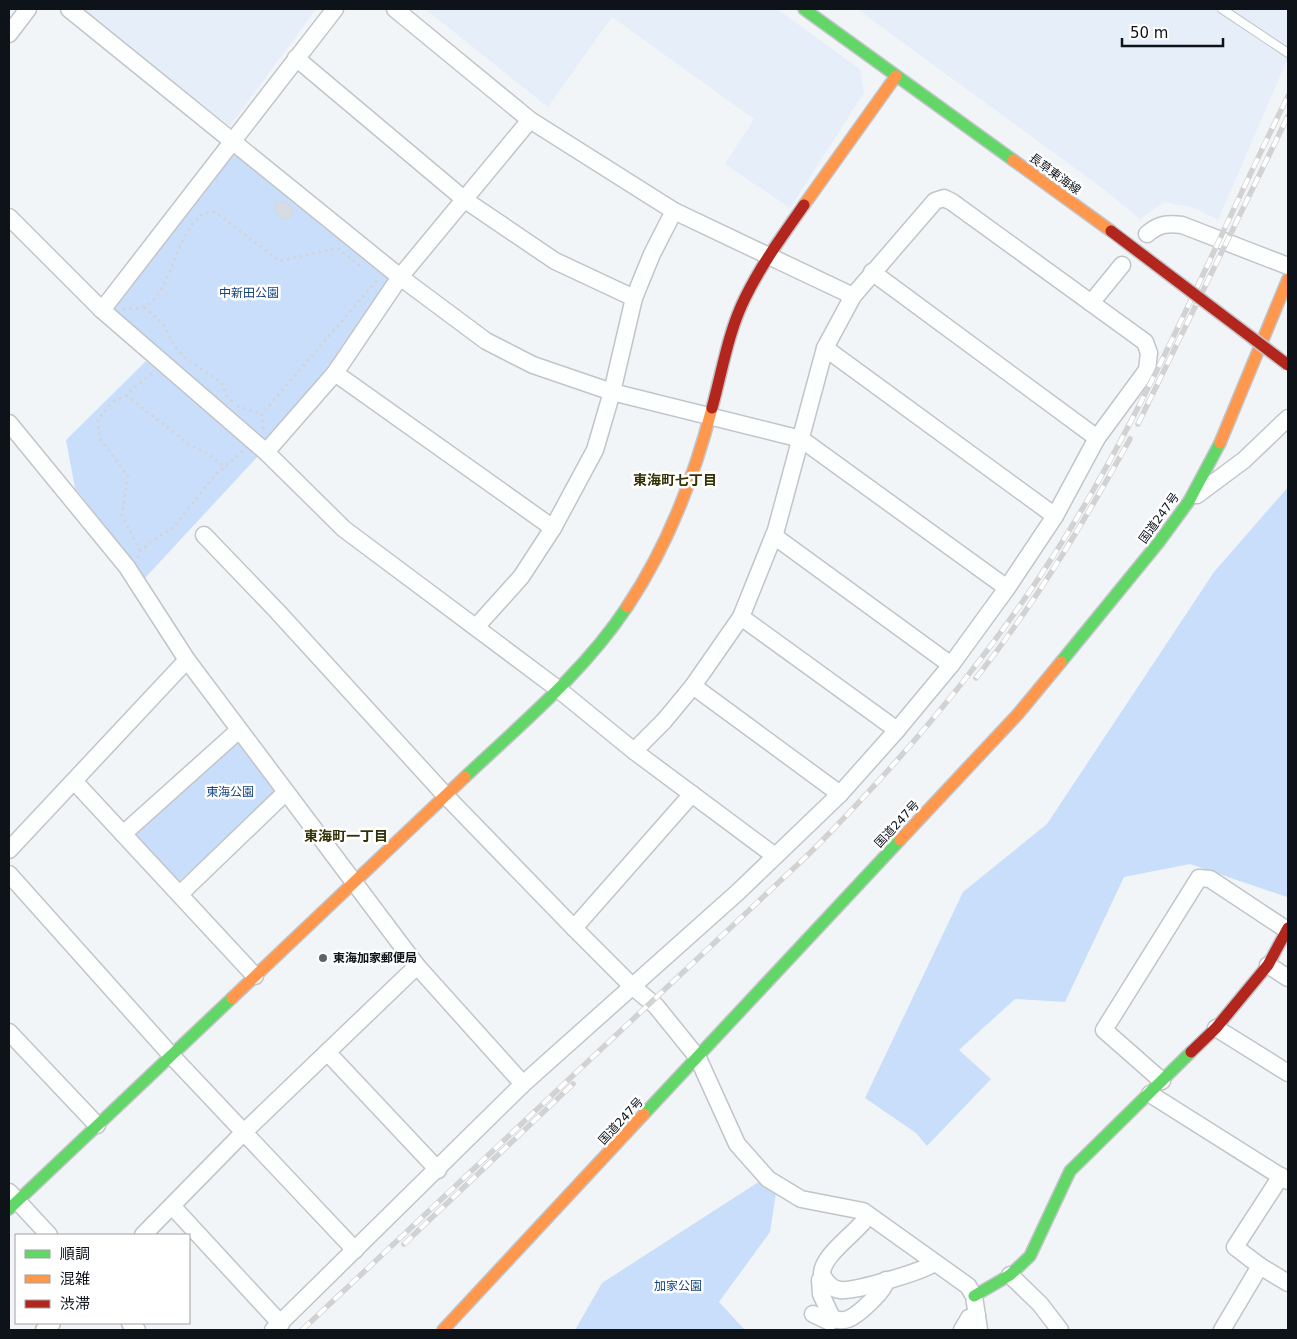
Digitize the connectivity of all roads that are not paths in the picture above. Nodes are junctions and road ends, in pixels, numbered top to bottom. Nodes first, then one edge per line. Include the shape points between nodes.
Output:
1 (28, 9) edge
2 (69, 9) edge
3 (335, 9) edge
4 (395, 9) edge
5 (804, 9) edge
6 (1222, 9) edge
7 (9, 34) edge
8 (1288, 53) edge
9 (296, 58) junction
10 (896, 76) junction
11 (530, 120) junction
12 (232, 140) junction
13 (465, 200) junction
14 (674, 211) junction
15 (9, 217) edge
16 (1147, 234) dead end
17 (768, 256) junction
18 (1122, 265) dead end
19 (1288, 266) edge
20 (872, 272) junction
21 (400, 277) junction
22 (1288, 279) edge
23 (853, 296) junction
24 (634, 298) junction
25 (1091, 303) junction
26 (102, 310) junction
27 (1274, 314) junction
28 (1288, 322) edge
29 (825, 348) junction
30 (1288, 365) edge
31 (335, 373) junction
32 (612, 392) junction
33 (710, 416) junction
34 (1288, 418) edge
35 (9, 423) edge
36 (1097, 438) junction
37 (800, 439) junction
38 (261, 442) junction
39 (1188, 501) junction
40 (1056, 516) junction
41 (553, 528) junction
42 (204, 535) dead end
43 (774, 536) junction
44 (1007, 588) junction
45 (741, 617) junction
46 (476, 627) junction
47 (187, 660) junction
48 (951, 665) junction
49 (693, 686) junction
50 (558, 689) junction
51 (239, 730) junction
52 (897, 730) junction
53 (634, 751) junction
54 (74, 781) junction
55 (286, 792) junction
56 (692, 794) junction
57 (840, 794) junction
58 (446, 796) junction
59 (123, 834) junction
60 (9, 850) edge
61 (775, 856) junction
62 (9, 874) edge
63 (354, 883) junction
64 (180, 894) junction
65 (574, 928) junction
66 (1288, 929) edge
67 (1268, 965) junction
68 (417, 966) junction
69 (255, 976) junction
70 (1288, 978) edge
71 (633, 987) junction
72 (1216, 1028) junction
73 (9, 1032) edge
74 (328, 1053) junction
75 (170, 1054) junction
76 (698, 1058) junction
77 (1288, 1073) edge
78 (1162, 1081) junction
79 (523, 1084) junction
80 (1150, 1094) junction
81 (97, 1126) junction
82 (244, 1132) junction
83 (438, 1170) junction
84 (1285, 1179) edge
85 (12, 1201) edge
86 (173, 1207) junction
87 (868, 1216) junction
88 (48, 1234) edge
89 (145, 1234) edge
90 (355, 1250) junction
91 (934, 1263) junction
92 (1260, 1266) junction
93 (1010, 1275) junction
94 (823, 1277) junction
95 (886, 1280) junction
96 (1288, 1283) edge
97 (974, 1296) junction
98 (813, 1314) dead end
99 (978, 1322) edge
100 (833, 1323) edge
101 (277, 1327) edge
102 (1224, 1329) edge
103 (443, 1330) edge
104 (962, 1330) edge
105 (1060, 1330) edge

1 - 7 street
2 - 12 street
3 - 9 street
4 - 11 street
5 - 10 main road, 長草東海線
6 - 8 lane
9 - 12 street
9 - 13 street
10 - 17 main road
10 - 30 main road, 長草東海線, bridge via 1111,231
11 - 13 street
11 - 14 street
12 - 21 street
12 - 26 street
13 - 21 street
13 - 24 street via 555,261
14 - 17 street
14 - 24 street
15 - 26 street
16 - 19 street via 1157,226 1169,223 1182,225
17 - 23 street
17 - 33 main road via 744,299
18 - 25 street
20 - 23 street
20 - 25 street via 935,201 944,198
20 - 36 street
21 - 31 street
21 - 32 street via 486,341 533,365
22 - 27 main road, 国道247号
23 - 29 street
24 - 32 street
25 - 36 street via 1144,342 1149,353 1147,370
26 - 38 street via 163,364
27 - 28 street
27 - 39 main road, 国道247号 via 1219,444
29 - 37 street
29 - 40 street
31 - 38 street
31 - 41 street
32 - 33 street
32 - 41 street via 595,450
33 - 37 street
33 - 50 main road via 680,507 651,571 610,633
34 - 39 street via 1244,460
35 - 47 street via 127,567
36 - 40 street
37 - 43 street
37 - 44 street
38 - 46 street via 344,528
39 - 76 main road, 国道247号 via 1159,542 1018,714
40 - 44 street
41 - 46 street via 521,576
42 - 58 street via 278,611
43 - 45 street
43 - 48 street
44 - 48 street
45 - 49 street
45 - 52 street
46 - 50 street
47 - 51 street
47 - 54 street
48 - 52 street
49 - 53 street
49 - 57 street
50 - 53 street
50 - 58 main road
51 - 55 street
51 - 59 street
52 - 57 street
53 - 56 street
54 - 59 street
54 - 60 street
55 - 63 street
55 - 64 street
56 - 61 street
56 - 65 street
57 - 61 street
58 - 63 main road
58 - 65 street
59 - 64 street
61 - 71 street
62 - 75 street
63 - 68 street
63 - 69 main road
64 - 69 street
65 - 71 street
66 - 67 main road
66 - 78 street via 1210,879 1199,878 1104,1030
67 - 70 street
67 - 72 main road
68 - 74 street
68 - 79 street
69 - 75 main road
71 - 76 street via 656,1006
71 - 79 street
72 - 77 street
72 - 78 main road
73 - 81 street
74 - 82 street
74 - 83 street
75 - 81 main road
75 - 82 street
76 - 87 street via 737,1144 768,1179 801,1199 863,1212
76 - 103 main road, 国道247号
78 - 80 main road
79 - 83 street
80 - 84 street
80 - 93 main road via 1070,1171 1030,1256
81 - 85 main road
82 - 86 street
82 - 90 street
83 - 90 street
84 - 92 street via 1235,1246
85 - 88 street
86 - 89 street
86 - 101 street
87 - 91 street
87 - 94 street via 862,1226 824,1262
90 - 101 street
91 - 95 street
91 - 97 street via 968,1286
92 - 96 street
92 - 102 street
93 - 97 main road
93 - 105 street via 1040,1304
94 - 95 street via 832,1287 845,1290
94 - 100 street via 820,1280 821,1294
95 - 100 street via 884,1289 855,1316
97 - 99 street
98 - 100 street
99 - 104 street via 969,1318

